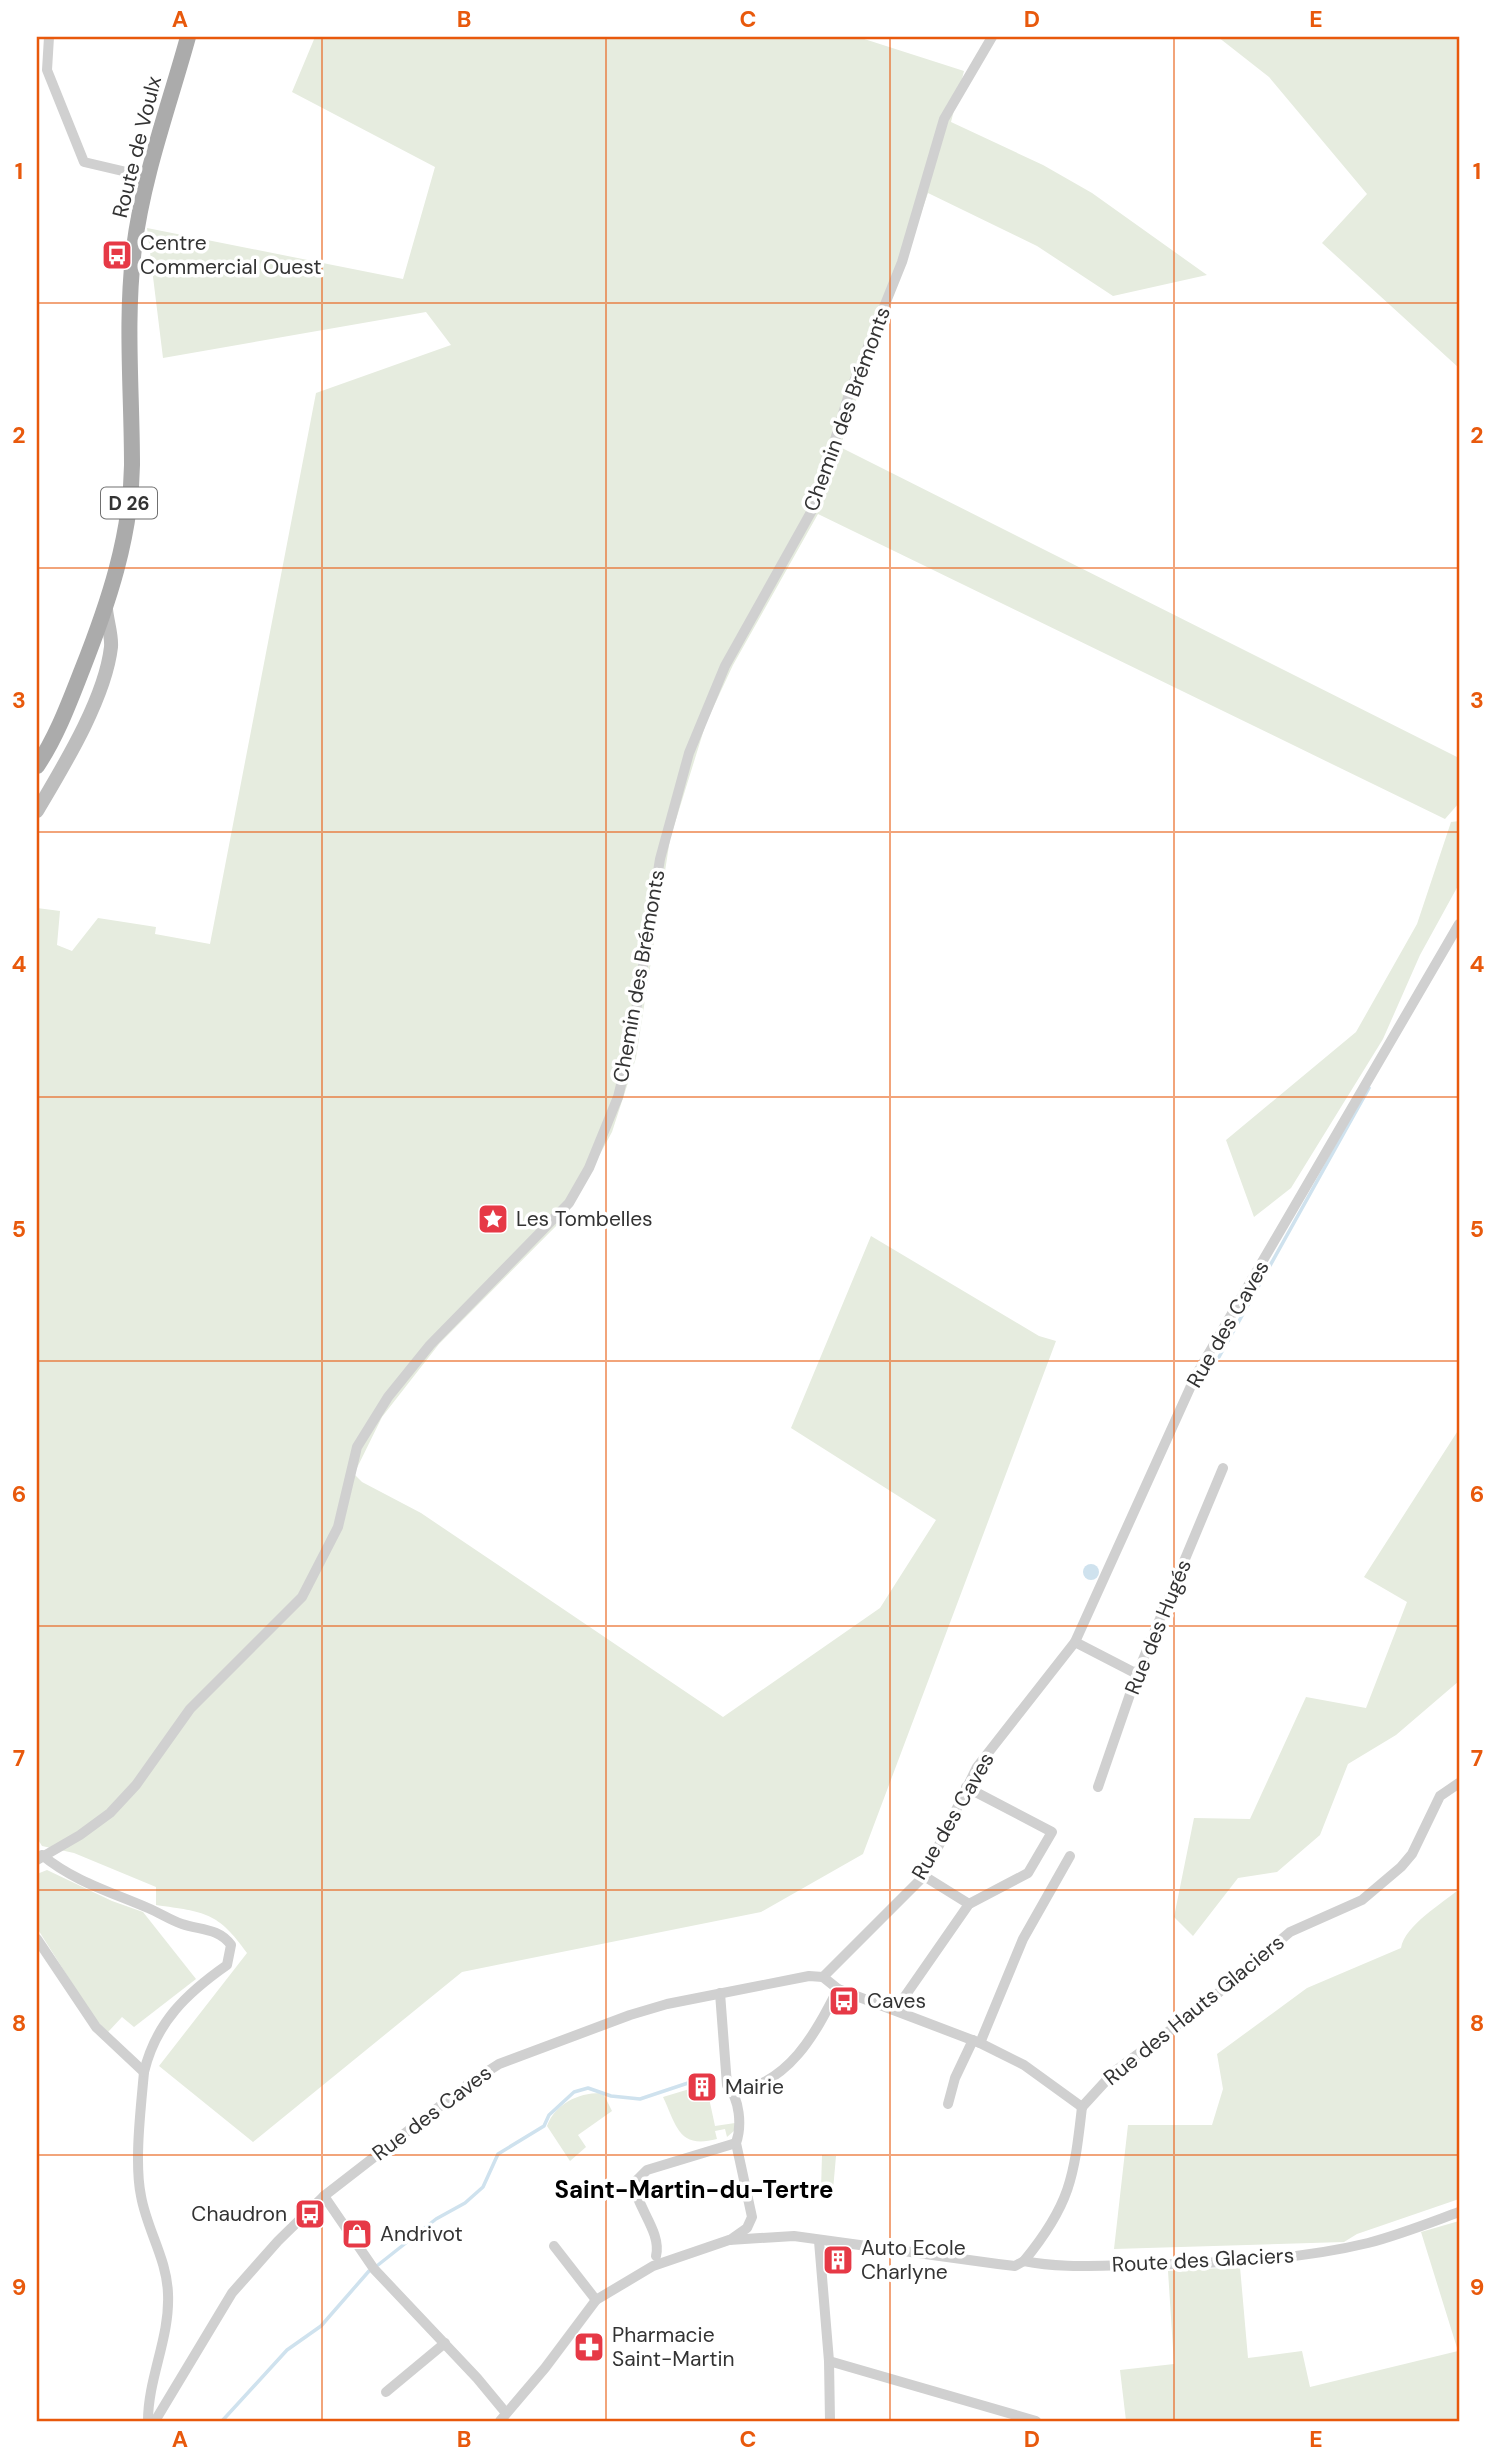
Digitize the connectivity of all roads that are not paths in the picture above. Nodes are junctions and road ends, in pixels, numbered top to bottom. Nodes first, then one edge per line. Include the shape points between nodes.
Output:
1 (49, 37) edge
2 (188, 37) edge
3 (992, 37) edge
4 (148, 177) junction
5 (106, 609) junction
6 (37, 766) edge
7 (37, 811) edge
8 (1459, 924) edge
9 (1223, 1468) dead end
10 (1075, 1642) junction
11 (1137, 1674) junction
12 (1459, 1783) edge
13 (966, 1787) junction
14 (1098, 1787) dead end
15 (1070, 1856) dead end
16 (39, 1857) edge
17 (924, 1876) junction
18 (969, 1905) junction
19 (37, 1939) edge
20 (823, 1977) junction
21 (838, 1989) junction
22 (720, 1993) junction
23 (896, 2009) junction
24 (976, 2041) junction
25 (144, 2072) junction
26 (735, 2093) junction
27 (948, 2104) dead end
28 (1082, 2107) junction
29 (736, 2143) junction
30 (324, 2196) junction
31 (1459, 2212) edge
32 (729, 2240) junction
33 (819, 2241) junction
34 (554, 2246) dead end
35 (656, 2256) dead end
36 (1024, 2261) junction
37 (596, 2300) junction
38 (445, 2343) junction
39 (829, 2361) junction
40 (386, 2392) dead end
41 (503, 2417) edge
42 (148, 2421) edge
43 (155, 2421) edge
44 (830, 2421) edge
45 (1036, 2421) edge

1 - 4 street via 47,71 84,162
2 - 4 main road, Route de Voulx / D 26
3 - 16 street, Chemin des Brémonts via 944,119 902,262 849,394 815,505 725,666 688,753 660,859 631,1048 618,1097 589,1168 569,1203 430,1345 388,1397 357,1447 338,1527 302,1597 190,1709 136,1785 110,1813
4 - 5 main road, Route de Voulx / D 26 via 134,246 128,316 132,467 128,517
5 - 6 main road via 58,731
5 - 7 main road, D 26 via 111,646 99,690
8 - 10 street, Rue des Caves via 1195,1377
9 - 11 street, Rue des Hugés
10 - 11 street
10 - 13 street, Rue des Caves via 976,1767
11 - 14 street, Rue des Hugés
12 - 28 street, Rue des Hauts Glaciers via 1440,1796 1401,1867 1362,1900 1290,1932 1211,2000 1115,2071
13 - 17 street, Rue des Caves
13 - 18 street via 1052,1832 1028,1873
15 - 24 street via 1023,1939
16 - 25 street via 184,1925 216,1932 230,1945 227,1965 186,1997 163,2024
17 - 18 street
17 - 20 street, Rue des Caves
18 - 23 street
19 - 25 street via 96,2027
20 - 21 street
20 - 22 street, Rue des Caves
21 - 23 street
21 - 26 street via 791,2064 769,2082
22 - 26 street via 727,2085
22 - 30 street, Rue des Caves via 630,2015 499,2064
23 - 24 street
24 - 27 street via 955,2078
24 - 28 street via 1024,2065
25 - 42 street via 140,2194 166,2271 168,2316 148,2398
26 - 29 street via 740,2131
28 - 36 street via 1071,2182 1062,2208
29 - 32 street via 752,2217 747,2228
29 - 35 street via 647,2170 634,2183 635,2197 656,2240
30 - 38 street via 374,2269
30 - 43 street, Rue des Caves via 232,2293
31 - 36 street, Route des Glaciers via 1369,2243 1303,2255 1223,2263 1053,2265
32 - 33 street, Route des Glaciers via 794,2236
32 - 37 street via 653,2266
33 - 36 street, Route des Glaciers via 1016,2266
33 - 39 street
34 - 37 street
37 - 41 street
38 - 40 street
38 - 41 street
39 - 44 street
39 - 45 street

